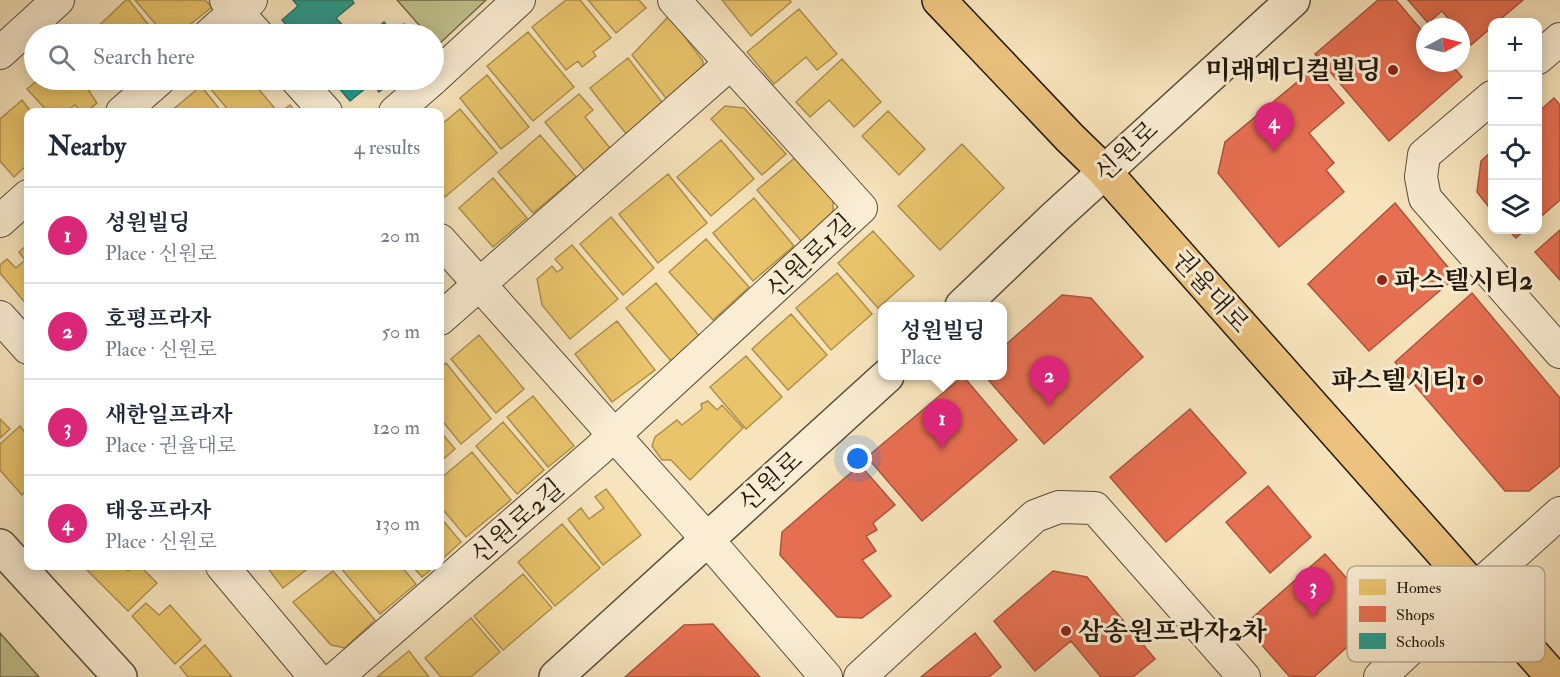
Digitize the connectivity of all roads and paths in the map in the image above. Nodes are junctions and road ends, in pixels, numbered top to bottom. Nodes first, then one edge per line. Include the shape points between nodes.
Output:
1 (58, 0) edge
2 (519, 0) edge
3 (674, 0) edge
4 (939, 0) edge
5 (1293, 0) edge
6 (237, 4) edge
7 (32, 24) edge
8 (219, 24) edge
9 (250, 24) edge
10 (24, 31) edge
11 (1560, 39) edge
12 (0, 53) edge
13 (1542, 55) edge
14 (731, 63) junction
15 (444, 69) edge
16 (147, 90) edge
17 (306, 90) edge
18 (420, 90) edge
19 (1488, 100) edge
20 (127, 108) edge
21 (322, 108) edge
22 (400, 108) edge
23 (1104, 171) junction
24 (24, 199) edge
25 (0, 221) edge
26 (444, 245) edge
27 (479, 284) junction
28 (966, 302) edge
29 (444, 315) edge
30 (0, 317) edge
31 (24, 344) edge
32 (1560, 352) edge
33 (882, 380) edge
34 (615, 436) junction
35 (1560, 513) edge
36 (707, 539) junction
37 (0, 546) edge
38 (1455, 566) edge
39 (1501, 566) edge
40 (225, 570) edge
41 (1396, 662) edge
42 (1540, 662) edge
43 (120, 677) edge
44 (315, 677) edge
45 (337, 677) edge
46 (555, 677) edge
47 (826, 677) edge
48 (860, 677) edge
49 (1244, 677) edge
50 (1380, 677) edge
51 (1553, 677) edge

1 - 7 street
2 - 15 street
3 - 14 street, 신원로1길
4 - 23 main road, 권율대로
5 - 23 street, 신원로
6 - 8 street
6 - 9 street
10 - 12 street
11 - 13 street
14 - 27 street
14 - 34 street, 신원로1길 via 861,208
16 - 20 street
17 - 21 street
18 - 22 street
19 - 32 street via 1424,155 1421,177 1425,198
23 - 28 street, 신원로
23 - 38 main road, 권율대로
24 - 25 street
26 - 27 street
27 - 29 street
27 - 34 street
30 - 31 street
33 - 36 street, 신원로
34 - 36 street
34 - 45 street, 신원로2길
35 - 39 street
36 - 46 street, 신원로
36 - 47 street
37 - 43 street
40 - 44 street
41 - 50 street
42 - 51 main road, 권율대로
48 - 49 street via 1035,516 1059,507 1095,508

